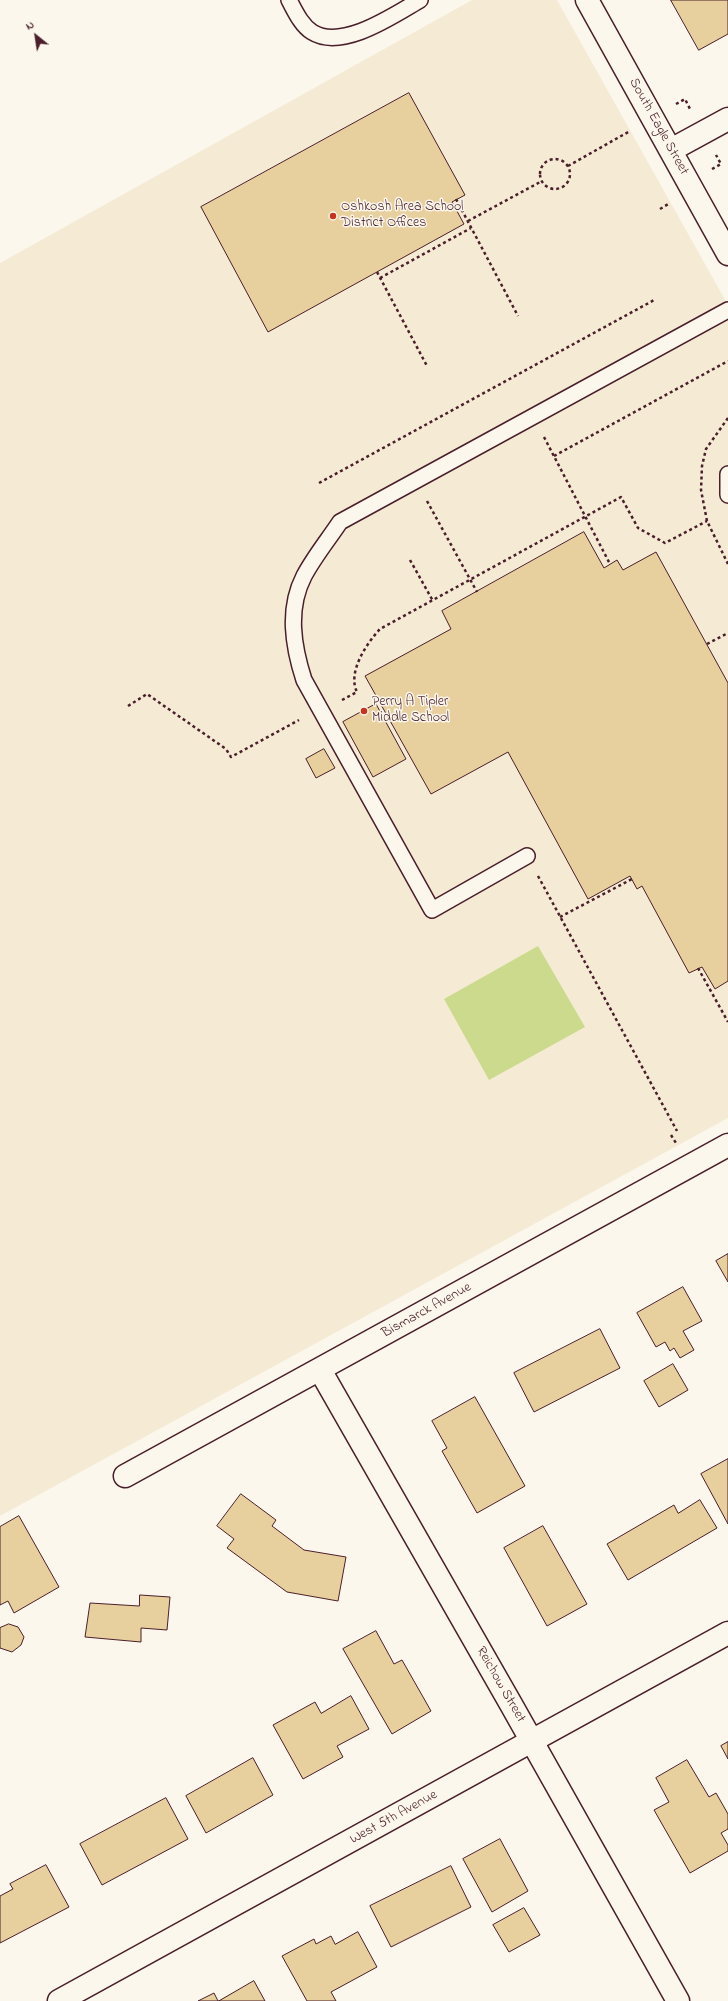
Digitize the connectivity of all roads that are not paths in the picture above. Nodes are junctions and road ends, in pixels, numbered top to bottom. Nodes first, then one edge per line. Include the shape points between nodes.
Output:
1 (289, 0) edge
2 (420, 0) edge
3 (587, 0) edge
4 (728, 119) edge
5 (671, 150) junction
6 (728, 254) edge
7 (728, 310) edge
8 (728, 474) edge
9 (728, 495) edge
10 (527, 856) road end
11 (728, 1145) edge
12 (320, 1370) junction
13 (125, 1476) dead end
14 (728, 1633) edge
15 (533, 1742) junction
16 (59, 2001) edge
17 (678, 2001) edge

1 - 2 lane via 303,25 313,33 344,37 365,30
3 - 5 street, South Eagle Street
4 - 5 street
5 - 6 street, South Eagle Street
7 - 10 lane via 340,522 304,576 296,599 293,621 304,680 432,910
8 - 9 lane
11 - 12 street, Bismarck Avenue
12 - 13 street, Bismarck Avenue
12 - 15 street, Reichow Street
14 - 15 street, West 5th Avenue
15 - 16 street, West 5th Avenue
15 - 17 street, Reichow Street

